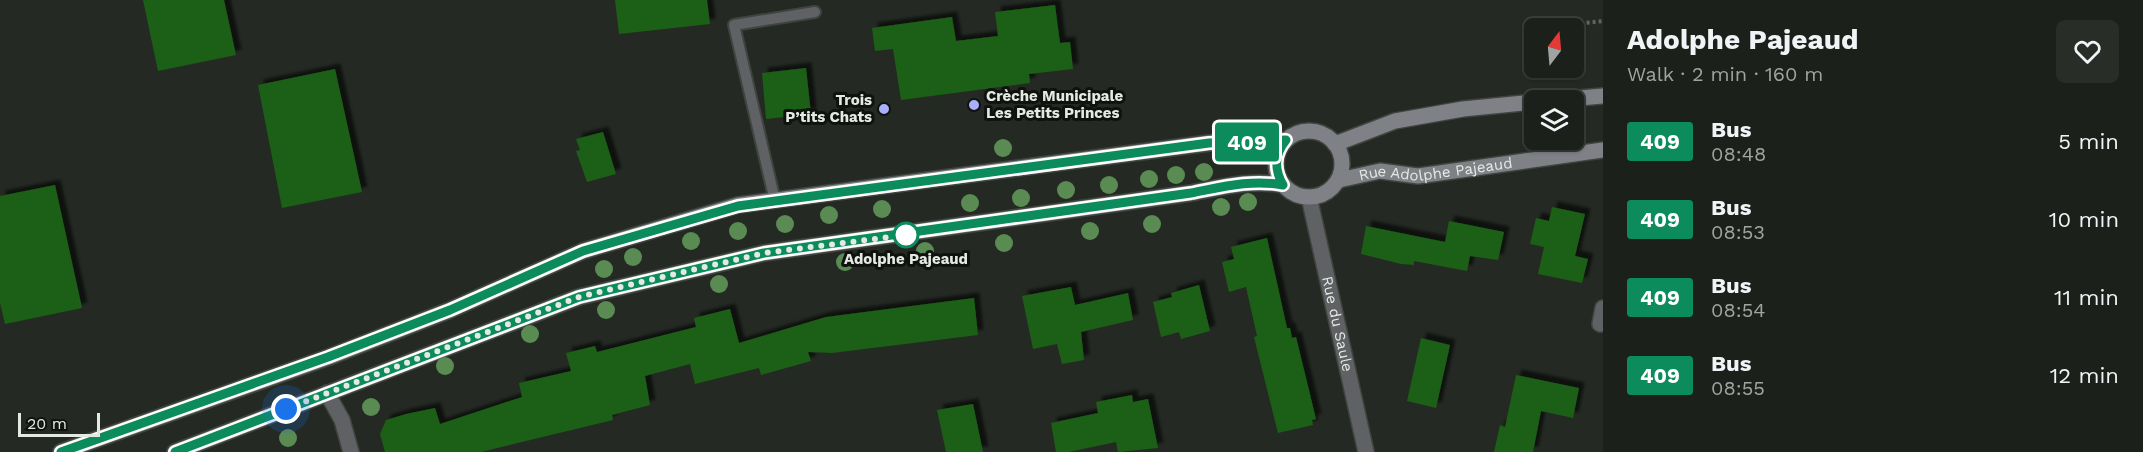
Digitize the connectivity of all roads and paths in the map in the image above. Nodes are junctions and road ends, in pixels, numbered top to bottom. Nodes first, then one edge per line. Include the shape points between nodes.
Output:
1 (815, 12) dead end
2 (1603, 21) edge
3 (1584, 23) edge
4 (1603, 96) edge
5 (1584, 98) edge
6 (1524, 103) edge
7 (1286, 140) junction
8 (1335, 144) junction
9 (1603, 150) edge
10 (1339, 180) junction
11 (1283, 185) junction
12 (1309, 197) junction
13 (775, 201) junction
14 (327, 393) junction
15 (61, 452) edge
16 (175, 452) edge
17 (351, 452) edge
18 (1366, 452) edge

1 - 13 lane via 734,25
2 - 3 path
4 - 5 main road
6 - 8 main road via 1395,120
7 - 8 main road via 1296,132 1307,131 1326,135
7 - 11 main road via 1276,158
7 - 13 main road via 1209,143
8 - 10 main road via 1342,160
9 - 10 main road, Rue Adolphe Pajeaud via 1418,176 1380,171
10 - 12 main road via 1324,194
11 - 12 main road via 1291,192
11 - 14 main road via 1241,183 764,253 579,297
12 - 18 street, Rue du Saule
13 - 15 main road via 738,206 583,251 351,349
14 - 16 main road
14 - 17 street via 342,420

